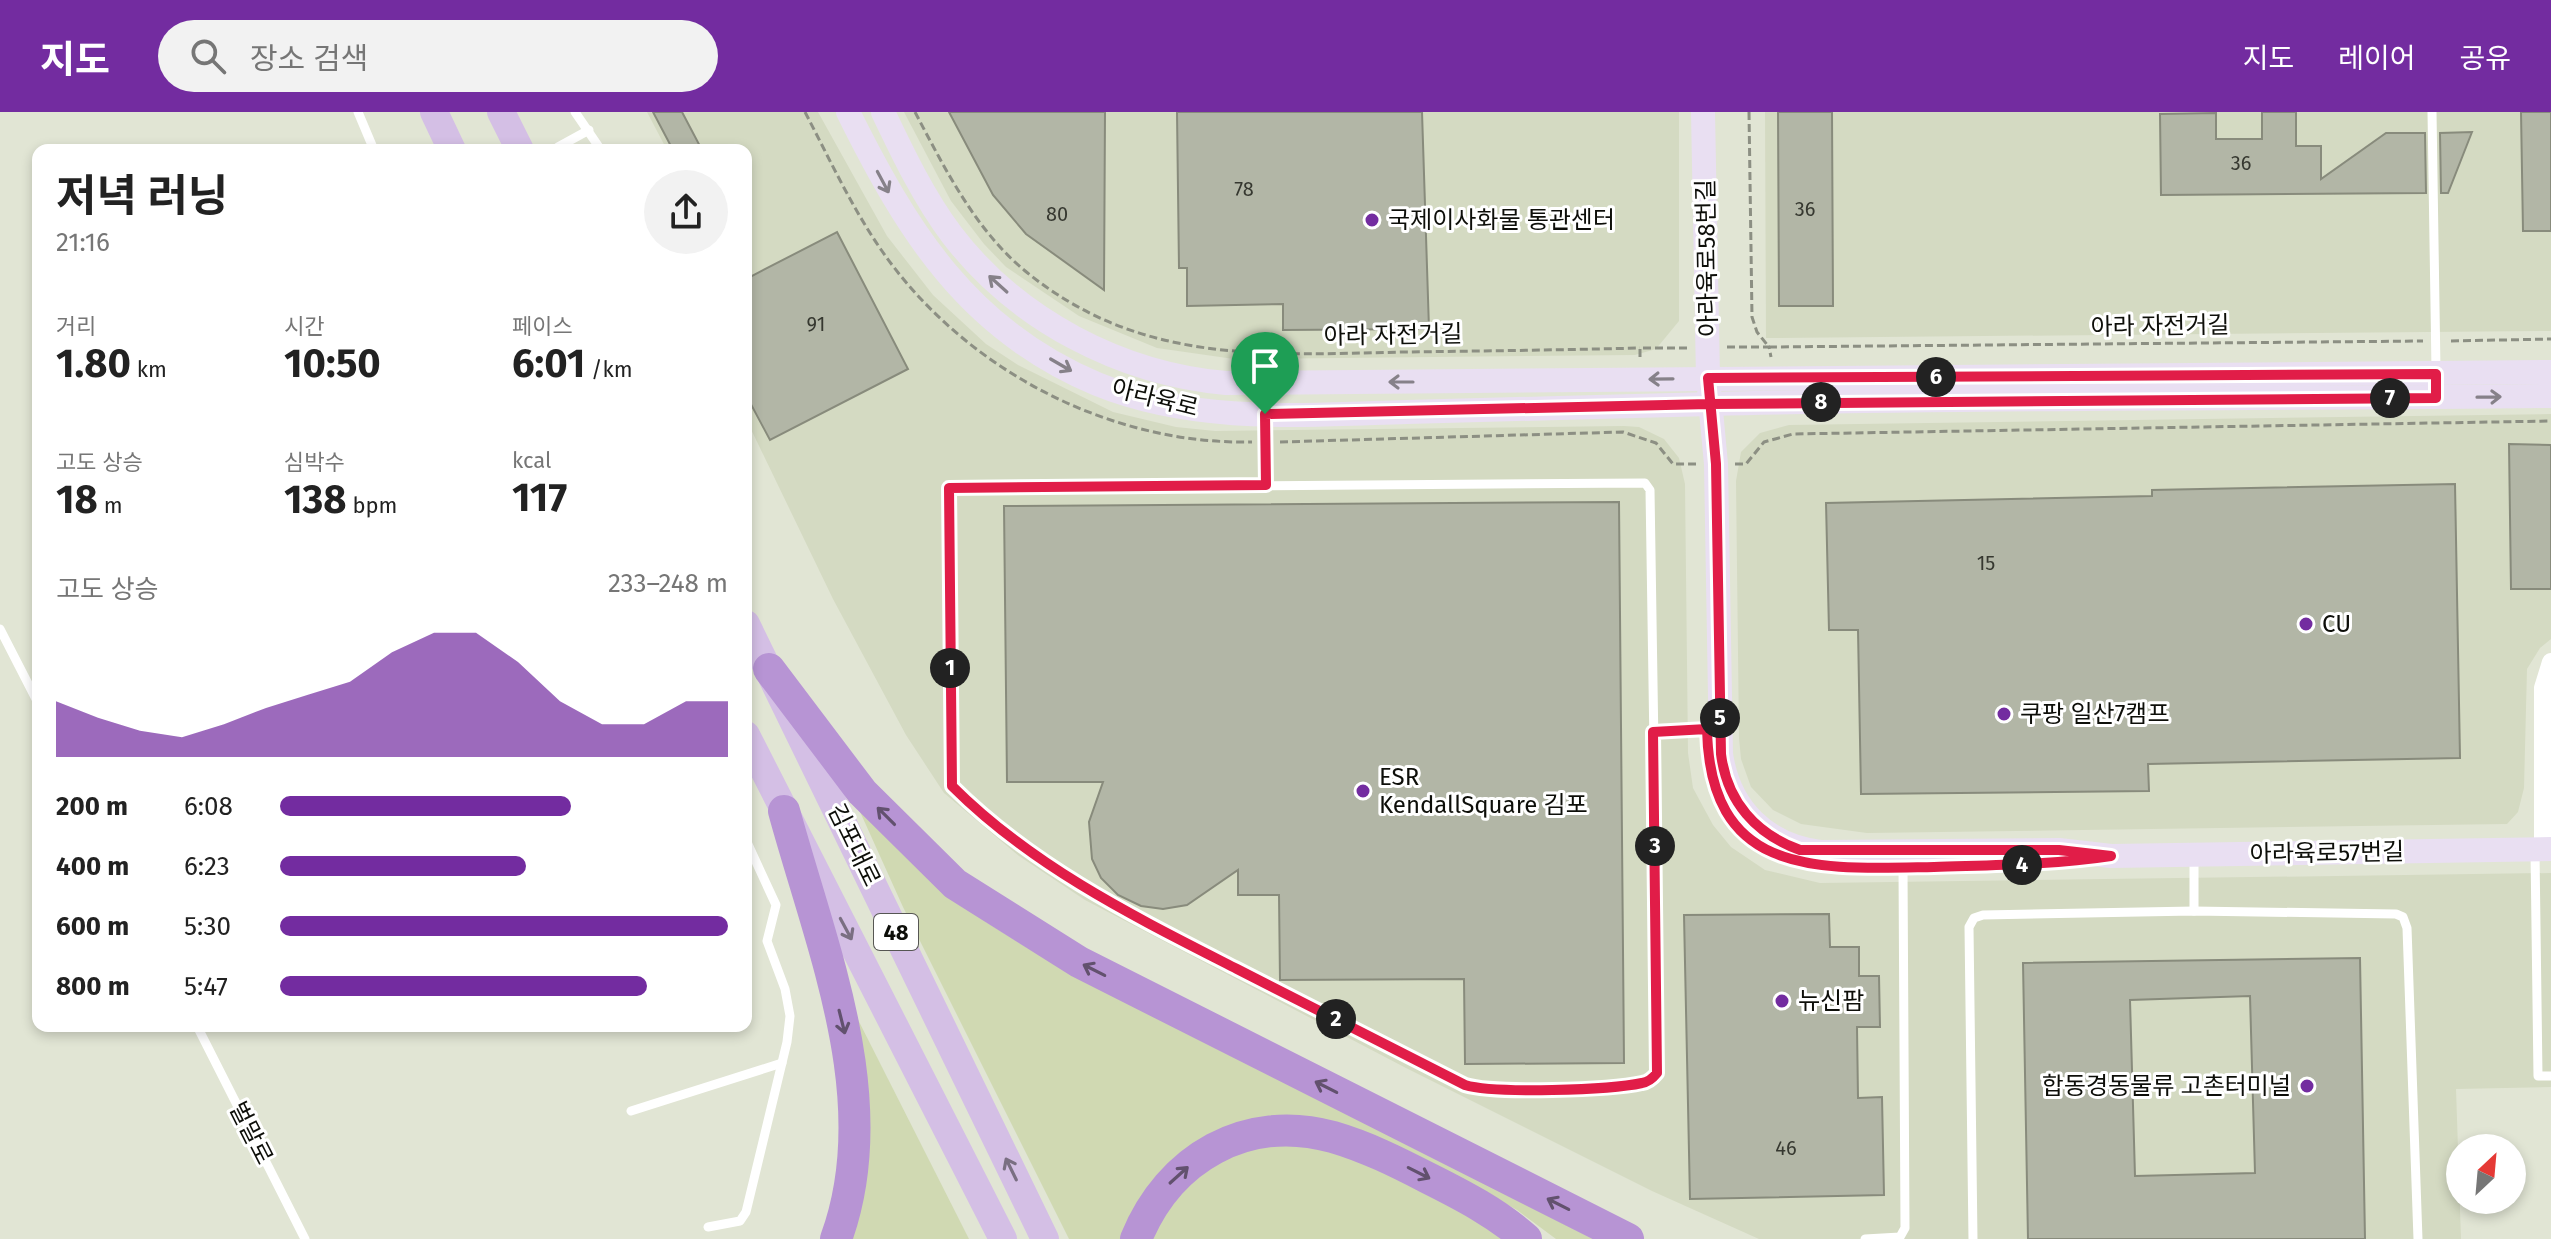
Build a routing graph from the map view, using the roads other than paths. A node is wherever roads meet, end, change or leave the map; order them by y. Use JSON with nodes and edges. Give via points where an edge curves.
{"nodes":[{"id":1,"x":358,"y":112,"type":"edge"},
{"id":2,"x":434,"y":112,"type":"edge"},
{"id":3,"x":501,"y":112,"type":"edge"},
{"id":4,"x":575,"y":112,"type":"edge"},
{"id":5,"x":848,"y":112,"type":"edge"},
{"id":6,"x":883,"y":112,"type":"edge"},
{"id":7,"x":1703,"y":112,"type":"edge"},
{"id":8,"x":2432,"y":112,"type":"edge"},
{"id":9,"x":589,"y":130,"type":"junction"},
{"id":10,"x":371,"y":144,"type":"edge"},
{"id":11,"x":449,"y":144,"type":"edge"},
{"id":12,"x":518,"y":144,"type":"edge"},
{"id":13,"x":563,"y":144,"type":"edge"},
{"id":14,"x":597,"y":144,"type":"edge"},
{"id":15,"x":2551,"y":372,"type":"edge"},
{"id":16,"x":1708,"y":378,"type":"junction"},
{"id":17,"x":2436,"y":386,"type":"junction"},
{"id":18,"x":2551,"y":396,"type":"edge"},
{"id":19,"x":1709,"y":404,"type":"junction"},
{"id":20,"x":1265,"y":414,"type":"junction"},
{"id":21,"x":1266,"y":485,"type":"junction"},
{"id":22,"x":0,"y":629,"type":"edge"},
{"id":23,"x":752,"y":636,"type":"edge"},
{"id":24,"x":2551,"y":662,"type":"edge"},
{"id":25,"x":769,"y":669,"type":"junction"},
{"id":26,"x":32,"y":691,"type":"edge"},
{"id":27,"x":1707,"y":729,"type":"junction"},
{"id":28,"x":1653,"y":732,"type":"junction"},
{"id":29,"x":752,"y":747,"type":"edge"},
{"id":30,"x":784,"y":811,"type":"junction"},
{"id":31,"x":2543,"y":849,"type":"edge"},
{"id":32,"x":752,"y":852,"type":"edge"},
{"id":33,"x":2194,"y":855,"type":"junction"},
{"id":34,"x":2111,"y":856,"type":"junction"},
{"id":35,"x":1903,"y":867,"type":"junction"},
{"id":36,"x":2194,"y":911,"type":"junction"},
{"id":37,"x":200,"y":1032,"type":"edge"},
{"id":38,"x":782,"y":1063,"type":"junction"},
{"id":39,"x":2551,"y":1076,"type":"edge"},
{"id":40,"x":631,"y":1111,"type":"dead end"},
{"id":41,"x":708,"y":1227,"type":"dead end"},
{"id":42,"x":305,"y":1239,"type":"edge"},
{"id":43,"x":836,"y":1239,"type":"edge"},
{"id":44,"x":1003,"y":1239,"type":"edge"},
{"id":45,"x":1045,"y":1239,"type":"edge"},
{"id":46,"x":1136,"y":1239,"type":"edge"},
{"id":47,"x":1526,"y":1239,"type":"edge"},
{"id":48,"x":1628,"y":1239,"type":"edge"},
{"id":49,"x":1865,"y":1239,"type":"edge"},
{"id":50,"x":1973,"y":1239,"type":"edge"},
{"id":51,"x":2418,"y":1239,"type":"edge"}],
"edges":[{"from":1,"to":10,"type":"lane"},
{"from":2,"to":11,"type":"main road"},
{"from":3,"to":12,"type":"main road"},
{"from":4,"to":9,"type":"lane"},
{"from":5,"to":20,"type":"street","name":"아라육로","one_way":true,"via":[[920,242],[964,293],[1015,336],[1066,369],[1153,403]]},
{"from":16,"to":6,"type":"street","name":"아라육로","one_way":true,"via":[[1226,383],[1144,368],[1071,336],[993,280],[937,213]]},
{"from":7,"to":16,"type":"street","name":"아라육로58번길"},
{"from":8,"to":17,"type":"lane"},
{"from":9,"to":13,"type":"lane"},
{"from":9,"to":14,"type":"lane"},
{"from":15,"to":17,"type":"street","name":"아라육로"},
{"from":16,"to":17,"type":"street","name":"아라육로"},
{"from":16,"to":19,"type":"street","name":"아라육로58번길"},
{"from":17,"to":18,"type":"street","name":"아라육로","one_way":true},
{"from":17,"to":19,"type":"street","name":"아라육로"},
{"from":19,"to":20,"type":"street","name":"아라육로"},
{"from":19,"to":27,"type":"street","name":"아라육로57번길","via":[[1700,464]]},
{"from":19,"to":34,"type":"street","name":"아라육로57번길","via":[[1716,464],[1721,754],[1727,782],[1743,812],[1771,837],[1800,850],[2059,850]]},
{"from":20,"to":21,"type":"lane"},
{"from":21,"to":28,"type":"lane","via":[[1645,483],[1650,490]]},
{"from":21,"to":28,"type":"lane","via":[[949,488],[952,786],[1002,833],[1064,876],[1465,1085],[1489,1090],[1644,1083],[1659,1068]]},
{"from":22,"to":26,"type":"lane"},
{"from":23,"to":25,"type":"main road","name":"김포대로","number":"48"},
{"from":24,"to":31,"type":"street","via":[[2543,688]]},
{"from":45,"to":25,"type":"main road","name":"김포대로","number":"48","one_way":true},
{"from":48,"to":25,"type":"highway","one_way":true,"via":[[1079,962],[955,884],[862,792]]},
{"from":27,"to":28,"type":"lane"},
{"from":27,"to":35,"type":"street","name":"아라육로57번길","via":[[1718,797],[1756,843],[1800,864]]},
{"from":29,"to":30,"type":"main road","name":"김포대로","number":"48"},
{"from":30,"to":43,"type":"highway","one_way":true,"via":[[843,1024],[853,1079],[856,1140]]},
{"from":30,"to":44,"type":"main road","name":"김포대로","number":"48","one_way":true},
{"from":31,"to":33,"type":"street","name":"아라육로57번길"},
{"from":31,"to":39,"type":"lane","via":[[2538,1076]]},
{"from":32,"to":38,"type":"lane","via":[[776,905],[767,941],[790,1016]]},
{"from":33,"to":34,"type":"street","name":"아라육로57번길"},
{"from":33,"to":36,"type":"lane"},
{"from":34,"to":35,"type":"street","name":"아라육로57번길","via":[[2059,864]]},
{"from":35,"to":49,"type":"lane","via":[[1905,1228],[1900,1237]]},
{"from":36,"to":50,"type":"lane","via":[[1974,918],[1969,927]]},
{"from":36,"to":51,"type":"lane","via":[[2403,917]]},
{"from":37,"to":42,"type":"lane","name":"벌말로"},
{"from":38,"to":40,"type":"lane"},
{"from":38,"to":41,"type":"lane","via":[[746,1212],[740,1221]]},
{"from":46,"to":47,"type":"highway","one_way":true,"via":[[1156,1197],[1214,1147],[1249,1134],[1283,1132],[1329,1136],[1380,1153],[1475,1202]]}]}
